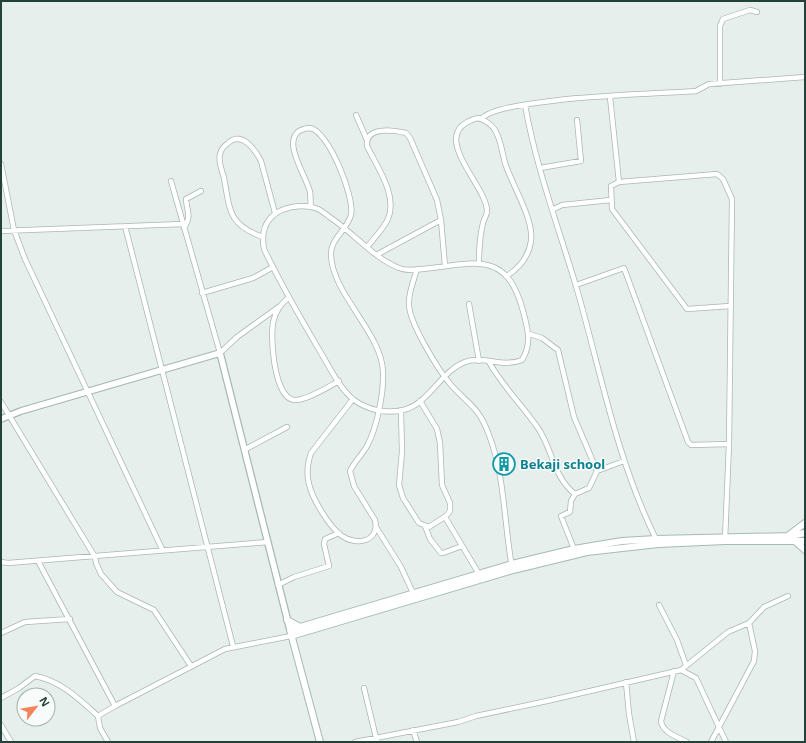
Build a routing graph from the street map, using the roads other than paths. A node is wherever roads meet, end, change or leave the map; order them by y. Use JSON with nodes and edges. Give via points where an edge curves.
{"nodes":[{"id":1,"x":757,"y":12,"type":"dead end"},
{"id":2,"x":805,"y":78,"type":"edge"},
{"id":3,"x":720,"y":84,"type":"junction"},
{"id":4,"x":610,"y":97,"type":"junction"},
{"id":5,"x":525,"y":106,"type":"junction"},
{"id":6,"x":356,"y":115,"type":"dead end"},
{"id":7,"x":481,"y":119,"type":"junction"},
{"id":8,"x":577,"y":120,"type":"dead end"},
{"id":9,"x":367,"y":140,"type":"junction"},
{"id":10,"x":1,"y":164,"type":"edge"},
{"id":11,"x":540,"y":168,"type":"junction"},
{"id":12,"x":171,"y":181,"type":"dead end"},
{"id":13,"x":619,"y":182,"type":"junction"},
{"id":14,"x":201,"y":191,"type":"dead end"},
{"id":15,"x":611,"y":200,"type":"junction"},
{"id":16,"x":310,"y":207,"type":"junction"},
{"id":17,"x":552,"y":210,"type":"junction"},
{"id":18,"x":275,"y":213,"type":"junction"},
{"id":19,"x":441,"y":220,"type":"junction"},
{"id":20,"x":125,"y":226,"type":"junction"},
{"id":21,"x":183,"y":226,"type":"junction"},
{"id":22,"x":345,"y":227,"type":"junction"},
{"id":23,"x":1,"y":230,"type":"edge"},
{"id":24,"x":14,"y":230,"type":"junction"},
{"id":25,"x":263,"y":237,"type":"junction"},
{"id":26,"x":368,"y":246,"type":"junction"},
{"id":27,"x":378,"y":254,"type":"junction"},
{"id":28,"x":479,"y":262,"type":"junction"},
{"id":29,"x":445,"y":266,"type":"junction"},
{"id":30,"x":273,"y":268,"type":"junction"},
{"id":31,"x":417,"y":269,"type":"junction"},
{"id":32,"x":507,"y":276,"type":"junction"},
{"id":33,"x":576,"y":285,"type":"junction"},
{"id":34,"x":202,"y":293,"type":"junction"},
{"id":35,"x":289,"y":296,"type":"junction"},
{"id":36,"x":469,"y":304,"type":"dead end"},
{"id":37,"x":280,"y":306,"type":"junction"},
{"id":38,"x":730,"y":306,"type":"junction"},
{"id":39,"x":529,"y":334,"type":"junction"},
{"id":40,"x":220,"y":353,"type":"junction"},
{"id":41,"x":479,"y":361,"type":"junction"},
{"id":42,"x":489,"y":362,"type":"junction"},
{"id":43,"x":163,"y":369,"type":"junction"},
{"id":44,"x":445,"y":378,"type":"junction"},
{"id":45,"x":339,"y":381,"type":"junction"},
{"id":46,"x":87,"y":391,"type":"junction"},
{"id":47,"x":353,"y":399,"type":"junction"},
{"id":48,"x":420,"y":401,"type":"junction"},
{"id":49,"x":1,"y":402,"type":"edge"},
{"id":50,"x":378,"y":410,"type":"junction"},
{"id":51,"x":401,"y":410,"type":"junction"},
{"id":52,"x":8,"y":415,"type":"junction"},
{"id":53,"x":1,"y":419,"type":"edge"},
{"id":54,"x":287,"y":427,"type":"dead end"},
{"id":55,"x":729,"y":444,"type":"junction"},
{"id":56,"x":244,"y":450,"type":"junction"},
{"id":57,"x":624,"y":460,"type":"junction"},
{"id":58,"x":597,"y":471,"type":"junction"},
{"id":59,"x":575,"y":494,"type":"junction"},
{"id":60,"x":445,"y":517,"type":"junction"},
{"id":61,"x":805,"y":523,"type":"edge"},
{"id":62,"x":425,"y":526,"type":"junction"},
{"id":63,"x":376,"y":527,"type":"junction"},
{"id":64,"x":339,"y":533,"type":"junction"},
{"id":65,"x":805,"y":533,"type":"edge"},
{"id":66,"x":787,"y":536,"type":"junction"},
{"id":67,"x":656,"y":539,"type":"junction"},
{"id":68,"x":725,"y":539,"type":"junction"},
{"id":69,"x":794,"y":540,"type":"junction"},
{"id":70,"x":268,"y":542,"type":"junction"},
{"id":71,"x":805,"y":542,"type":"edge"},
{"id":72,"x":462,"y":546,"type":"junction"},
{"id":73,"x":208,"y":547,"type":"junction"},
{"id":74,"x":162,"y":549,"type":"junction"},
{"id":75,"x":574,"y":549,"type":"junction"},
{"id":76,"x":805,"y":550,"type":"edge"},
{"id":77,"x":95,"y":556,"type":"junction"},
{"id":78,"x":38,"y":561,"type":"junction"},
{"id":79,"x":1,"y":562,"type":"edge"},
{"id":80,"x":512,"y":567,"type":"junction"},
{"id":81,"x":479,"y":574,"type":"junction"},
{"id":82,"x":278,"y":585,"type":"junction"},
{"id":83,"x":413,"y":593,"type":"junction"},
{"id":84,"x":788,"y":596,"type":"dead end"},
{"id":85,"x":386,"y":604,"type":"junction"},
{"id":86,"x":659,"y":605,"type":"dead end"},
{"id":87,"x":70,"y":619,"type":"junction"},
{"id":88,"x":287,"y":620,"type":"junction"},
{"id":89,"x":748,"y":623,"type":"junction"},
{"id":90,"x":301,"y":630,"type":"junction"},
{"id":91,"x":1,"y":633,"type":"edge"},
{"id":92,"x":290,"y":633,"type":"junction"},
{"id":93,"x":293,"y":644,"type":"junction"},
{"id":94,"x":233,"y":646,"type":"junction"},
{"id":95,"x":191,"y":666,"type":"junction"},
{"id":96,"x":686,"y":666,"type":"junction"},
{"id":97,"x":681,"y":670,"type":"junction"},
{"id":98,"x":674,"y":672,"type":"junction"},
{"id":99,"x":626,"y":682,"type":"junction"},
{"id":100,"x":364,"y":688,"type":"dead end"},
{"id":101,"x":1,"y":698,"type":"edge"},
{"id":102,"x":115,"y":706,"type":"junction"},
{"id":103,"x":98,"y":716,"type":"junction"},
{"id":104,"x":1,"y":725,"type":"edge"},
{"id":105,"x":719,"y":729,"type":"junction"},
{"id":106,"x":413,"y":730,"type":"junction"},
{"id":107,"x":377,"y":740,"type":"edge"},
{"id":108,"x":11,"y":742,"type":"edge"},
{"id":109,"x":108,"y":742,"type":"edge"},
{"id":110,"x":320,"y":742,"type":"edge"},
{"id":111,"x":359,"y":742,"type":"edge"},
{"id":112,"x":418,"y":742,"type":"edge"},
{"id":113,"x":634,"y":742,"type":"edge"},
{"id":114,"x":687,"y":742,"type":"edge"},
{"id":115,"x":711,"y":742,"type":"edge"},
{"id":116,"x":726,"y":742,"type":"edge"}],
"edges":[{"from":1,"to":3,"type":"street","via":[[750,10],[723,18],[720,26]]},
{"from":2,"to":3,"type":"street"},
{"from":3,"to":4,"type":"street","via":[[709,84],[696,91]]},
{"from":4,"to":5,"type":"street","via":[[576,97]]},
{"from":4,"to":13,"type":"street"},
{"from":5,"to":7,"type":"street","via":[[486,113]]},
{"from":5,"to":11,"type":"street"},
{"from":6,"to":9,"type":"street"},
{"from":7,"to":28,"type":"street","via":[[476,118],[464,126],[457,133],[456,140],[460,155],[484,199],[487,211],[482,223]]},
{"from":7,"to":32,"type":"street","via":[[492,125],[496,132],[531,234],[531,242],[523,260]]},
{"from":8,"to":11,"type":"street","via":[[581,161]]},
{"from":9,"to":19,"type":"street","via":[[375,132],[384,130],[406,133],[437,200]]},
{"from":9,"to":26,"type":"street","via":[[386,183],[390,200],[388,220]]},
{"from":10,"to":24,"type":"street"},
{"from":11,"to":17,"type":"street"},
{"from":12,"to":21,"type":"street"},
{"from":13,"to":15,"type":"street","via":[[611,186]]},
{"from":13,"to":38,"type":"street","via":[[717,174],[723,179],[732,199]]},
{"from":14,"to":21,"type":"street","via":[[186,199],[189,215]]},
{"from":15,"to":17,"type":"street","via":[[562,205]]},
{"from":15,"to":38,"type":"street","via":[[612,210],[687,309]]},
{"from":16,"to":18,"type":"street","via":[[290,207]]},
{"from":16,"to":22,"type":"street","via":[[318,209]]},
{"from":16,"to":22,"type":"street","via":[[310,193],[292,146],[293,137],[305,128],[312,129],[326,140],[349,194],[351,213]]},
{"from":17,"to":33,"type":"street"},
{"from":18,"to":25,"type":"street","via":[[264,230]]},
{"from":18,"to":25,"type":"street","via":[[257,154],[244,140],[230,140],[222,150],[220,163],[230,213],[240,226]]},
{"from":19,"to":27,"type":"street"},
{"from":19,"to":29,"type":"street"},
{"from":20,"to":21,"type":"street"},
{"from":20,"to":24,"type":"street"},
{"from":20,"to":43,"type":"street"},
{"from":21,"to":34,"type":"street"},
{"from":22,"to":26,"type":"street"},
{"from":22,"to":50,"type":"street","via":[[332,248],[332,263],[381,360],[383,372]]},
{"from":23,"to":24,"type":"street"},
{"from":24,"to":46,"type":"street"},
{"from":25,"to":30,"type":"street","via":[[264,249]]},
{"from":26,"to":27,"type":"street"},
{"from":27,"to":31,"type":"street","via":[[399,268]]},
{"from":28,"to":29,"type":"street"},
{"from":28,"to":32,"type":"street"},
{"from":29,"to":31,"type":"street"},
{"from":30,"to":34,"type":"street","via":[[253,278]]},
{"from":30,"to":35,"type":"street"},
{"from":31,"to":44,"type":"street","via":[[408,302],[409,308],[427,350]]},
{"from":32,"to":39,"type":"street","via":[[518,294]]},
{"from":33,"to":55,"type":"street","via":[[624,268],[688,442],[691,445]]},
{"from":33,"to":57,"type":"street","via":[[616,439]]},
{"from":34,"to":40,"type":"street"},
{"from":35,"to":37,"type":"street"},
{"from":35,"to":45,"type":"street"},
{"from":36,"to":41,"type":"street"},
{"from":37,"to":40,"type":"street","via":[[237,337]]},
{"from":37,"to":45,"type":"street","via":[[274,320],[272,336],[273,355],[284,395],[295,400],[302,399]]},
{"from":38,"to":55,"type":"street"},
{"from":39,"to":42,"type":"street","via":[[527,352],[522,360],[504,364]]},
{"from":39,"to":58,"type":"street","via":[[542,338],[558,350],[574,417]]},
{"from":40,"to":43,"type":"street"},
{"from":40,"to":56,"type":"street"},
{"from":41,"to":42,"type":"street"},
{"from":41,"to":44,"type":"street","via":[[457,367]]},
{"from":42,"to":59,"type":"street","via":[[517,403],[539,429],[566,486]]},
{"from":43,"to":46,"type":"street"},
{"from":43,"to":73,"type":"street"},
{"from":44,"to":48,"type":"street"},
{"from":44,"to":80,"type":"street","via":[[481,415],[490,438],[496,458]]},
{"from":45,"to":47,"type":"street"},
{"from":46,"to":52,"type":"street"},
{"from":46,"to":74,"type":"street"},
{"from":47,"to":50,"type":"street"},
{"from":47,"to":64,"type":"street","via":[[318,443],[308,462],[309,484],[318,504]]},
{"from":48,"to":51,"type":"street"},
{"from":48,"to":60,"type":"street","via":[[436,429],[440,443],[442,486],[450,503],[450,511]]},
{"from":49,"to":52,"type":"street"},
{"from":50,"to":51,"type":"street"},
{"from":50,"to":63,"type":"street","via":[[370,440],[350,474],[354,486],[375,520]]},
{"from":51,"to":62,"type":"street","via":[[402,452],[399,485],[412,513],[419,523]]},
{"from":52,"to":53,"type":"street"},
{"from":52,"to":77,"type":"street"},
{"from":54,"to":56,"type":"street"},
{"from":55,"to":68,"type":"street"},
{"from":56,"to":70,"type":"street"},
{"from":57,"to":58,"type":"street"},
{"from":57,"to":67,"type":"street","via":[[640,507]]},
{"from":58,"to":59,"type":"street","via":[[589,488]]},
{"from":59,"to":75,"type":"street","via":[[571,501],[572,510],[560,518]]},
{"from":60,"to":62,"type":"street","via":[[429,527]]},
{"from":60,"to":72,"type":"street"},
{"from":61,"to":66,"type":"main road"},
{"from":62,"to":72,"type":"street","via":[[430,539],[443,554]]},
{"from":63,"to":64,"type":"street","via":[[374,534],[365,541],[349,540]]},
{"from":63,"to":83,"type":"street","via":[[401,567]]},
{"from":64,"to":82,"type":"street","via":[[325,540],[329,566]]},
{"from":65,"to":66,"type":"main road"},
{"from":66,"to":68,"type":"main road"},
{"from":67,"to":68,"type":"main road"},
{"from":67,"to":75,"type":"main road","via":[[622,541]]},
{"from":68,"to":69,"type":"main road"},
{"from":68,"to":80,"type":"main road","via":[[623,547]]},
{"from":69,"to":71,"type":"main road"},
{"from":69,"to":76,"type":"main road"},
{"from":70,"to":73,"type":"street"},
{"from":70,"to":82,"type":"street"},
{"from":72,"to":81,"type":"street"},
{"from":73,"to":74,"type":"street"},
{"from":73,"to":94,"type":"street"},
{"from":74,"to":77,"type":"street"},
{"from":75,"to":80,"type":"main road"},
{"from":77,"to":78,"type":"street"},
{"from":77,"to":95,"type":"street","via":[[101,574],[117,592],[154,610]]},
{"from":78,"to":79,"type":"street"},
{"from":78,"to":87,"type":"street"},
{"from":80,"to":81,"type":"main road"},
{"from":80,"to":85,"type":"main road"},
{"from":81,"to":83,"type":"main road"},
{"from":82,"to":88,"type":"street"},
{"from":83,"to":85,"type":"main road"},
{"from":84,"to":89,"type":"street","via":[[764,607]]},
{"from":85,"to":90,"type":"main road"},
{"from":86,"to":96,"type":"street","via":[[677,640]]},
{"from":87,"to":91,"type":"street","via":[[25,622]]},
{"from":87,"to":102,"type":"street"},
{"from":88,"to":90,"type":"main road"},
{"from":88,"to":92,"type":"street"},
{"from":89,"to":96,"type":"street","via":[[728,632]]},
{"from":89,"to":105,"type":"street","via":[[754,661],[747,670]]},
{"from":90,"to":92,"type":"main road"},
{"from":90,"to":93,"type":"main road"},
{"from":92,"to":93,"type":"main road"},
{"from":92,"to":94,"type":"street","via":[[280,638]]},
{"from":93,"to":110,"type":"main road"},
{"from":94,"to":95,"type":"street"},
{"from":95,"to":102,"type":"street"},
{"from":96,"to":97,"type":"street"},
{"from":97,"to":98,"type":"street"},
{"from":97,"to":105,"type":"street","via":[[696,678]]},
{"from":98,"to":99,"type":"street"},
{"from":98,"to":114,"type":"street","via":[[661,725]]},
{"from":99,"to":106,"type":"street","via":[[481,714],[458,722]]},
{"from":99,"to":113,"type":"street"},
{"from":100,"to":107,"type":"street"},
{"from":101,"to":103,"type":"street","via":[[35,676],[42,677],[60,685]]},
{"from":102,"to":103,"type":"street"},
{"from":103,"to":109,"type":"street","via":[[100,728]]},
{"from":104,"to":108,"type":"street"},
{"from":105,"to":115,"type":"street"},
{"from":105,"to":116,"type":"street"},
{"from":106,"to":107,"type":"street"},
{"from":106,"to":112,"type":"street"},
{"from":107,"to":111,"type":"street"}]}
